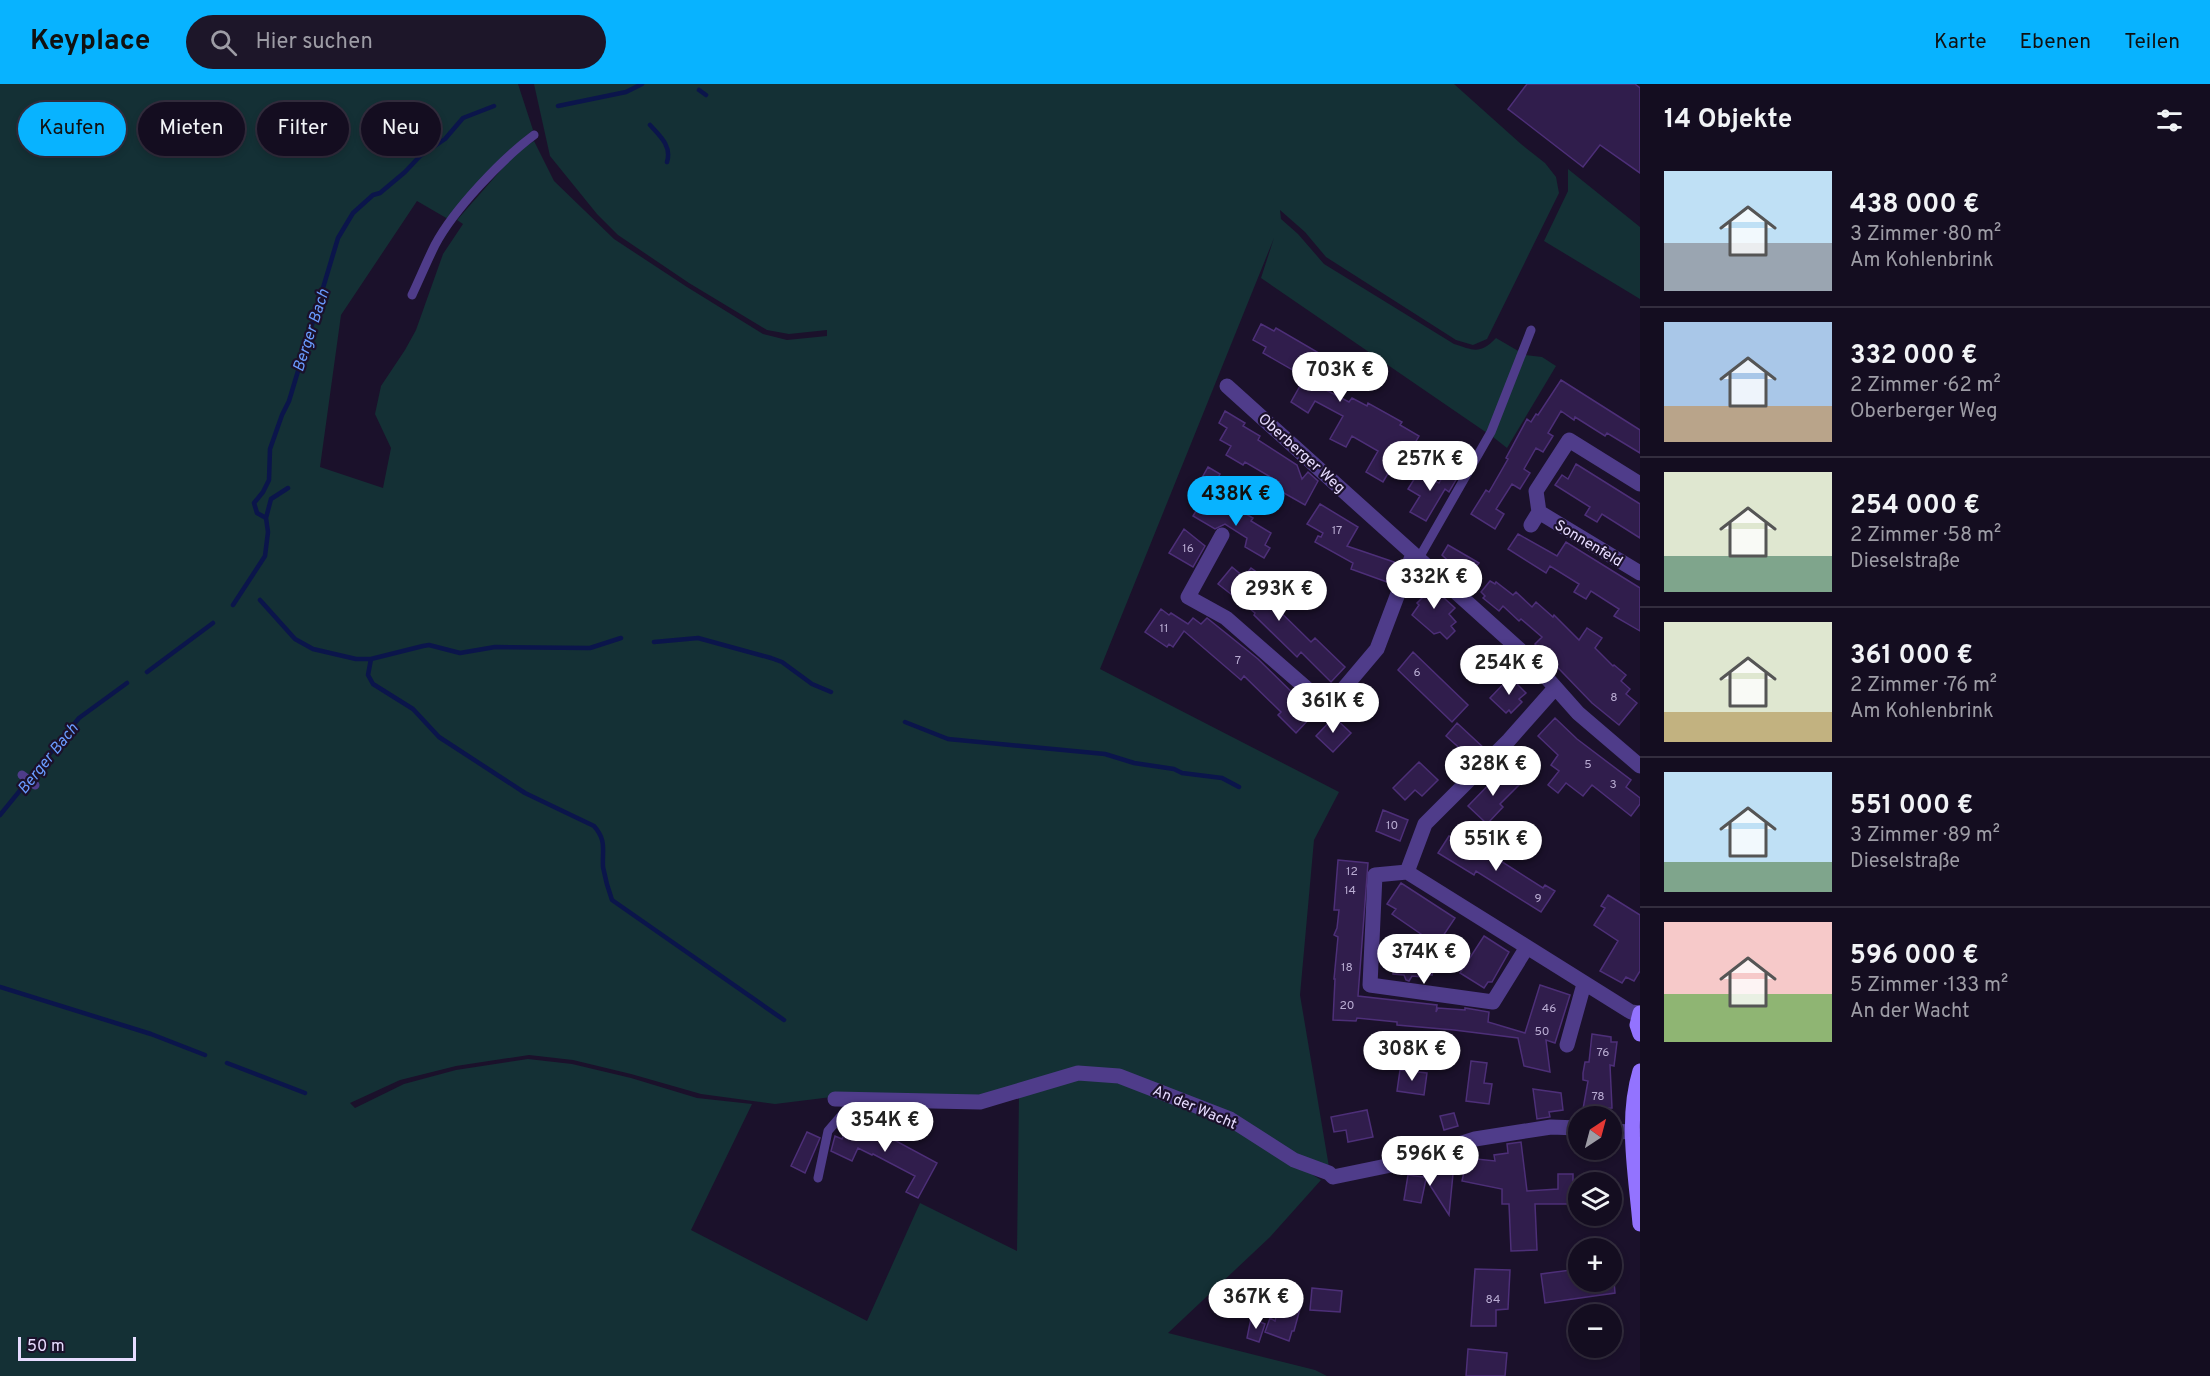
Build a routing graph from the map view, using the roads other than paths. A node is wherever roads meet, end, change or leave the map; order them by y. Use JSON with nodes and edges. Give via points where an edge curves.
{"nodes":[{"id":1,"x":534,"y":135,"type":"dead end"},
{"id":2,"x":412,"y":295,"type":"dead end"},
{"id":3,"x":1531,"y":330,"type":"dead end"},
{"id":4,"x":1227,"y":386,"type":"dead end"},
{"id":5,"x":1640,"y":484,"type":"edge"},
{"id":6,"x":1222,"y":535,"type":"dead end"},
{"id":7,"x":1416,"y":556,"type":"junction"},
{"id":8,"x":1640,"y":573,"type":"edge"},
{"id":9,"x":1555,"y":688,"type":"junction"},
{"id":10,"x":1640,"y":766,"type":"edge"},
{"id":11,"x":22,"y":775,"type":"dead end"},
{"id":12,"x":35,"y":785,"type":"dead end"},
{"id":13,"x":1407,"y":872,"type":"junction"},
{"id":14,"x":1527,"y":947,"type":"junction"},
{"id":15,"x":1584,"y":984,"type":"junction"},
{"id":16,"x":1640,"y":1013,"type":"edge"},
{"id":17,"x":1640,"y":1034,"type":"edge"},
{"id":18,"x":1567,"y":1046,"type":"dead end"},
{"id":19,"x":1640,"y":1071,"type":"edge"},
{"id":20,"x":842,"y":1098,"type":"joint"},
{"id":21,"x":1568,"y":1128,"type":"edge"},
{"id":22,"x":1622,"y":1132,"type":"edge"},
{"id":23,"x":1633,"y":1132,"type":"junction"},
{"id":24,"x":818,"y":1178,"type":"dead end"},
{"id":25,"x":1640,"y":1224,"type":"edge"}],
"edges":[{"from":1,"to":2,"type":"lane","via":[[513,151],[453,218],[436,243]]},
{"from":3,"to":7,"type":"lane","via":[[1491,432]]},
{"from":4,"to":7,"type":"street","name":"Oberberger Weg"},
{"from":5,"to":8,"type":"street","name":"Sonnenfeld","via":[[1569,440],[1536,491],[1535,518]]},
{"from":6,"to":7,"type":"street","via":[[1188,597],[1226,618],[1313,694],[1324,698],[1339,694],[1377,649]]},
{"from":7,"to":9,"type":"street","name":"Oberberger Weg","via":[[1530,659]]},
{"from":9,"to":10,"type":"street","name":"Oberberger Weg"},
{"from":9,"to":13,"type":"street","via":[[1425,824]]},
{"from":11,"to":12,"type":"lane"},
{"from":13,"to":14,"type":"street"},
{"from":13,"to":14,"type":"street","via":[[1375,875],[1370,985],[1493,1002]]},
{"from":14,"to":15,"type":"street"},
{"from":15,"to":16,"type":"street","via":[[1631,1012]]},
{"from":15,"to":18,"type":"street"},
{"from":16,"to":17,"type":"street"},
{"from":19,"to":23,"type":"street"},
{"from":20,"to":21,"type":"street","name":"An der Wacht","via":[[980,1102],[1078,1073],[1119,1076],[1230,1119],[1294,1160],[1333,1177],[1396,1164],[1475,1139]]},
{"from":20,"to":24,"type":"lane","via":[[847,1109],[828,1131]]},
{"from":22,"to":23,"type":"street"},
{"from":23,"to":25,"type":"street"}]}
